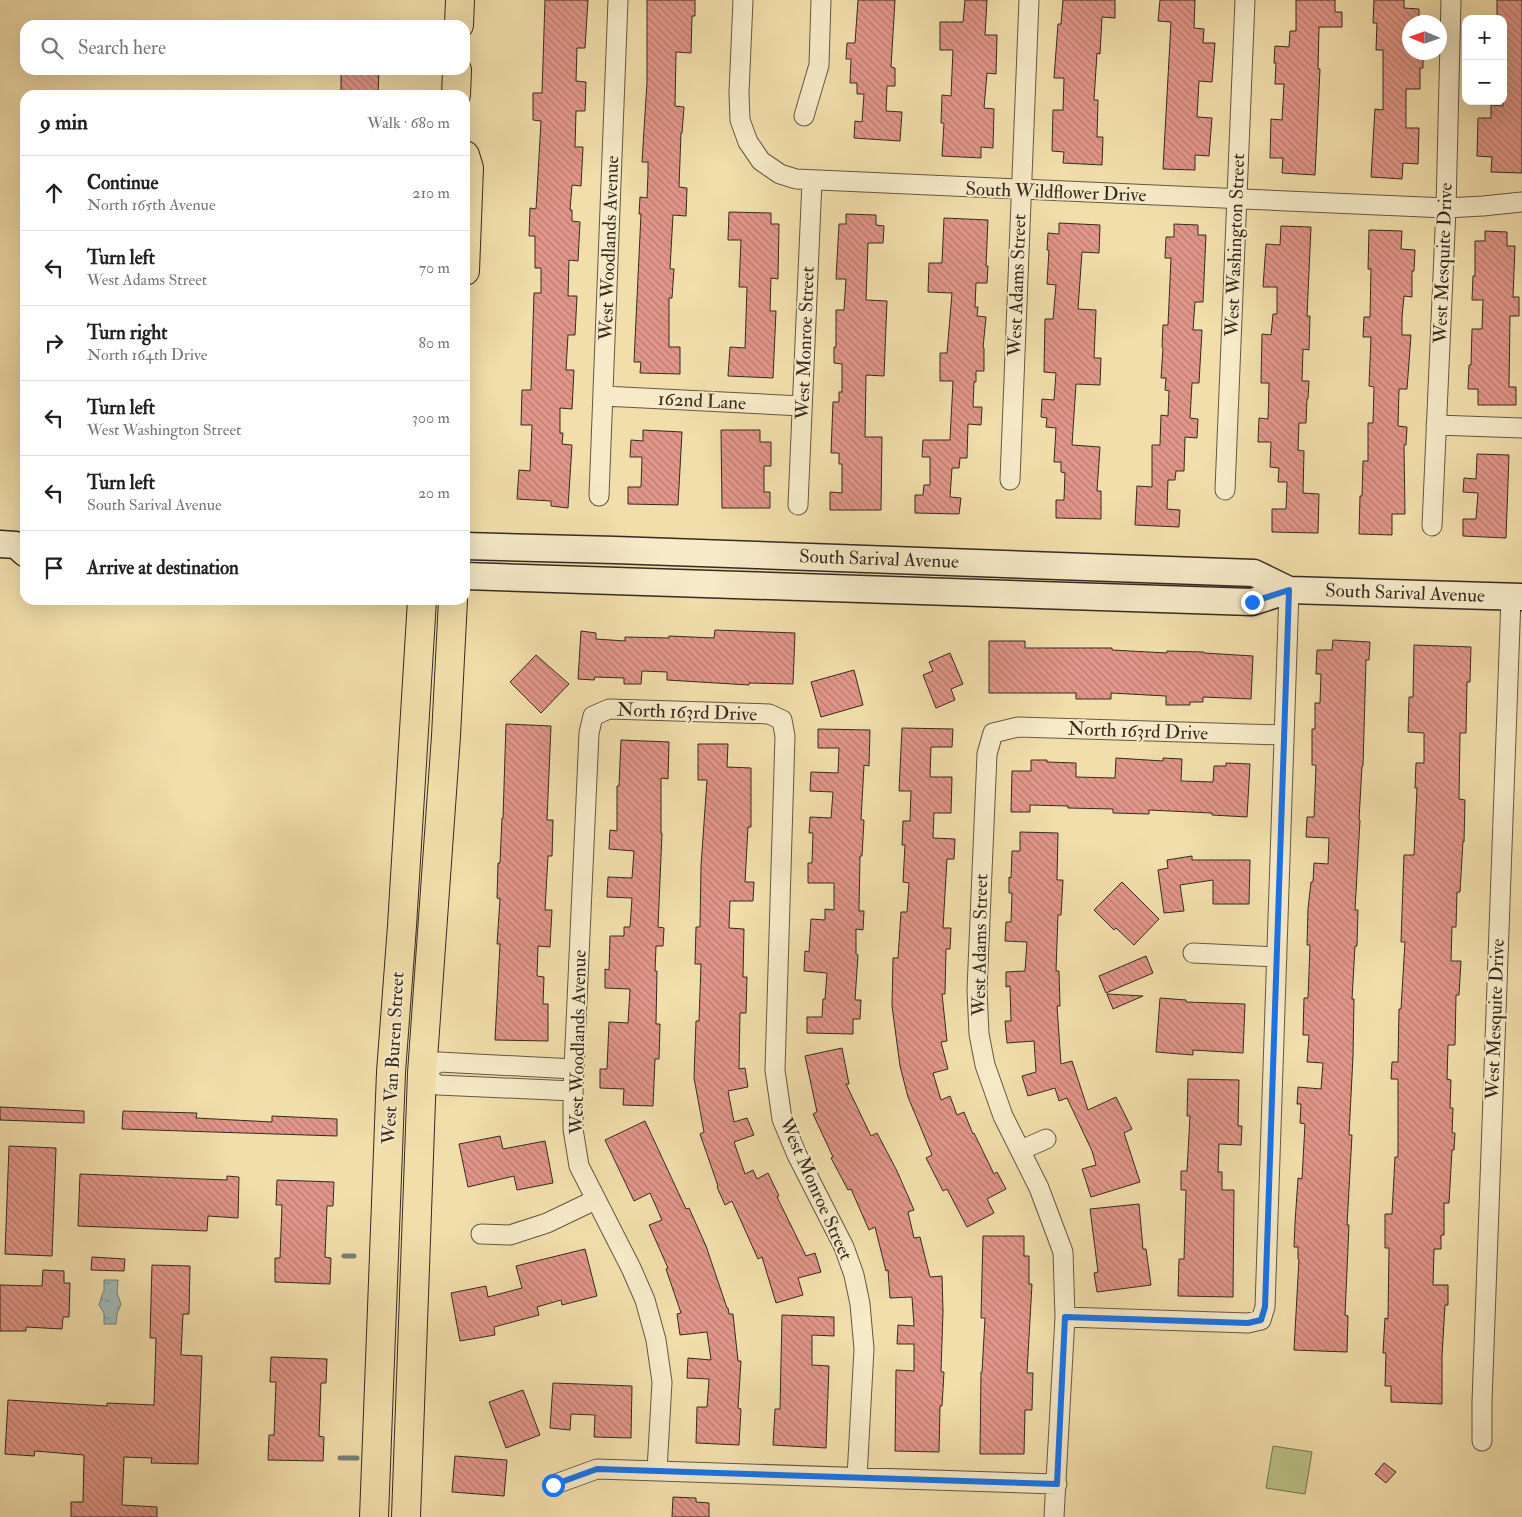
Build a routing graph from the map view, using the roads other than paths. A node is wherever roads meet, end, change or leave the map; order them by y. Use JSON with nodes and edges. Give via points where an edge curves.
{"nodes":[{"id":1,"x":460,"y":0,"type":"edge"},
{"id":2,"x":618,"y":0,"type":"edge"},
{"id":3,"x":743,"y":0,"type":"edge"},
{"id":4,"x":821,"y":0,"type":"edge"},
{"id":5,"x":1029,"y":0,"type":"edge"},
{"id":6,"x":1245,"y":0,"type":"edge"},
{"id":7,"x":1451,"y":0,"type":"edge"},
{"id":8,"x":459,"y":20,"type":"edge"},
{"id":9,"x":457,"y":75,"type":"edge"},
{"id":10,"x":456,"y":90,"type":"edge"},
{"id":11,"x":804,"y":116,"type":"dead end"},
{"id":12,"x":812,"y":181,"type":"junction"},
{"id":13,"x":1021,"y":190,"type":"junction"},
{"id":14,"x":1237,"y":199,"type":"junction"},
{"id":15,"x":1522,"y":202,"type":"edge"},
{"id":16,"x":1446,"y":208,"type":"junction"},
{"id":17,"x":603,"y":396,"type":"junction"},
{"id":18,"x":802,"y":406,"type":"junction"},
{"id":19,"x":1436,"y":425,"type":"junction"},
{"id":20,"x":1522,"y":428,"type":"edge"},
{"id":21,"x":1010,"y":480,"type":"dead end"},
{"id":22,"x":1225,"y":490,"type":"dead end"},
{"id":23,"x":599,"y":496,"type":"dead end"},
{"id":24,"x":798,"y":505,"type":"dead end"},
{"id":25,"x":1432,"y":526,"type":"dead end"},
{"id":26,"x":470,"y":546,"type":"edge"},
{"id":27,"x":470,"y":576,"type":"edge"},
{"id":28,"x":1289,"y":590,"type":"junction"},
{"id":29,"x":1516,"y":597,"type":"edge"},
{"id":30,"x":422,"y":605,"type":"edge"},
{"id":31,"x":453,"y":605,"type":"edge"},
{"id":32,"x":593,"y":716,"type":"joint"},
{"id":33,"x":782,"y":720,"type":"joint"},
{"id":34,"x":993,"y":733,"type":"joint"},
{"id":35,"x":1284,"y":735,"type":"junction"},
{"id":36,"x":1193,"y":952,"type":"dead end"},
{"id":37,"x":1277,"y":957,"type":"junction"},
{"id":38,"x":574,"y":1069,"type":"junction"},
{"id":39,"x":390,"y":1072,"type":"junction"},
{"id":40,"x":422,"y":1073,"type":"junction"},
{"id":41,"x":573,"y":1091,"type":"junction"},
{"id":42,"x":1046,"y":1139,"type":"dead end"},
{"id":43,"x":1021,"y":1150,"type":"junction"},
{"id":44,"x":595,"y":1200,"type":"junction"},
{"id":45,"x":481,"y":1234,"type":"dead end"},
{"id":46,"x":1065,"y":1317,"type":"junction"},
{"id":47,"x":1482,"y":1441,"type":"dead end"},
{"id":48,"x":658,"y":1470,"type":"junction"},
{"id":49,"x":857,"y":1478,"type":"junction"},
{"id":50,"x":1057,"y":1484,"type":"junction"},
{"id":51,"x":553,"y":1485,"type":"dead end"},
{"id":52,"x":380,"y":1511,"type":"edge"},
{"id":53,"x":406,"y":1517,"type":"edge"},
{"id":54,"x":1054,"y":1517,"type":"edge"}],
"edges":[{"from":1,"to":8,"type":"main road"},
{"from":2,"to":17,"type":"street","name":"West Woodlands Avenue"},
{"from":3,"to":12,"type":"street","name":"South Wildflower Drive","via":[[739,92],[740,120],[748,142],[761,161],[780,174]]},
{"from":4,"to":11,"type":"street","via":[[819,65]]},
{"from":5,"to":13,"type":"street","name":"West Adams Street"},
{"from":6,"to":14,"type":"street","name":"West Washington Street"},
{"from":7,"to":16,"type":"street","name":"West Mesquite Drive"},
{"from":9,"to":10,"type":"main road"},
{"from":12,"to":13,"type":"street","name":"South Wildflower Drive"},
{"from":12,"to":18,"type":"street","name":"West Monroe Street"},
{"from":13,"to":14,"type":"street","name":"South Wildflower Drive"},
{"from":13,"to":21,"type":"street","name":"West Adams Street"},
{"from":14,"to":16,"type":"street","name":"South Wildflower Drive"},
{"from":14,"to":22,"type":"street","name":"West Washington Street"},
{"from":15,"to":16,"type":"street","name":"South Wildflower Drive"},
{"from":16,"to":19,"type":"street","name":"West Mesquite Drive"},
{"from":17,"to":18,"type":"street","name":"162nd Lane"},
{"from":17,"to":23,"type":"street","name":"West Woodlands Avenue"},
{"from":18,"to":24,"type":"street","name":"West Monroe Street"},
{"from":19,"to":20,"type":"street"},
{"from":19,"to":25,"type":"street","name":"West Mesquite Drive"},
{"from":26,"to":28,"type":"main road","name":"South Sarival Avenue","via":[[1254,573]]},
{"from":27,"to":28,"type":"main road","name":"South Sarival Avenue","via":[[1252,602]]},
{"from":28,"to":29,"type":"main road","name":"South Sarival Avenue"},
{"from":28,"to":35,"type":"street"},
{"from":29,"to":47,"type":"street","name":"West Mesquite Drive"},
{"from":30,"to":39,"type":"main road","name":"West Van Buren Street"},
{"from":31,"to":40,"type":"main road","name":"West Van Buren Street"},
{"from":32,"to":33,"type":"street","name":"North 163rd Drive","via":[[609,709],[769,714]]},
{"from":32,"to":38,"type":"street","name":"West Woodlands Avenue","via":[[589,733]]},
{"from":33,"to":49,"type":"street","name":"West Monroe Street","via":[[786,736],[775,1070],[782,1119],[844,1247],[859,1297],[864,1349]]},
{"from":34,"to":35,"type":"street","name":"North 163rd Drive","via":[[1018,728]]},
{"from":34,"to":43,"type":"street","name":"West Adams Street","via":[[986,764],[976,990],[985,1065],[1000,1107]]},
{"from":35,"to":37,"type":"street"},
{"from":36,"to":37,"type":"street"},
{"from":37,"to":46,"type":"street","via":[[1265,1307],[1261,1320],[1248,1323]]},
{"from":38,"to":40,"type":"street","via":[[439,1062]]},
{"from":38,"to":41,"type":"street","name":"West Woodlands Avenue"},
{"from":39,"to":40,"type":"main road"},
{"from":39,"to":52,"type":"main road","name":"West Van Buren Street"},
{"from":40,"to":41,"type":"street","via":[[438,1086]]},
{"from":40,"to":53,"type":"main road","name":"West Van Buren Street"},
{"from":41,"to":44,"type":"street","name":"West Woodlands Avenue","via":[[573,1129],[579,1166]]},
{"from":42,"to":43,"type":"street"},
{"from":43,"to":46,"type":"street","name":"West Adams Street","via":[[1039,1188],[1062,1252]]},
{"from":44,"to":45,"type":"street","via":[[547,1223],[510,1235]]},
{"from":44,"to":48,"type":"street","name":"West Woodlands Avenue","via":[[645,1300],[656,1340],[662,1382]]},
{"from":46,"to":50,"type":"street","name":"West Adams Street"},
{"from":48,"to":49,"type":"street"},
{"from":48,"to":51,"type":"street","via":[[597,1469]]},
{"from":49,"to":50,"type":"street"},
{"from":50,"to":54,"type":"street","name":"West Adams Street"}]}
